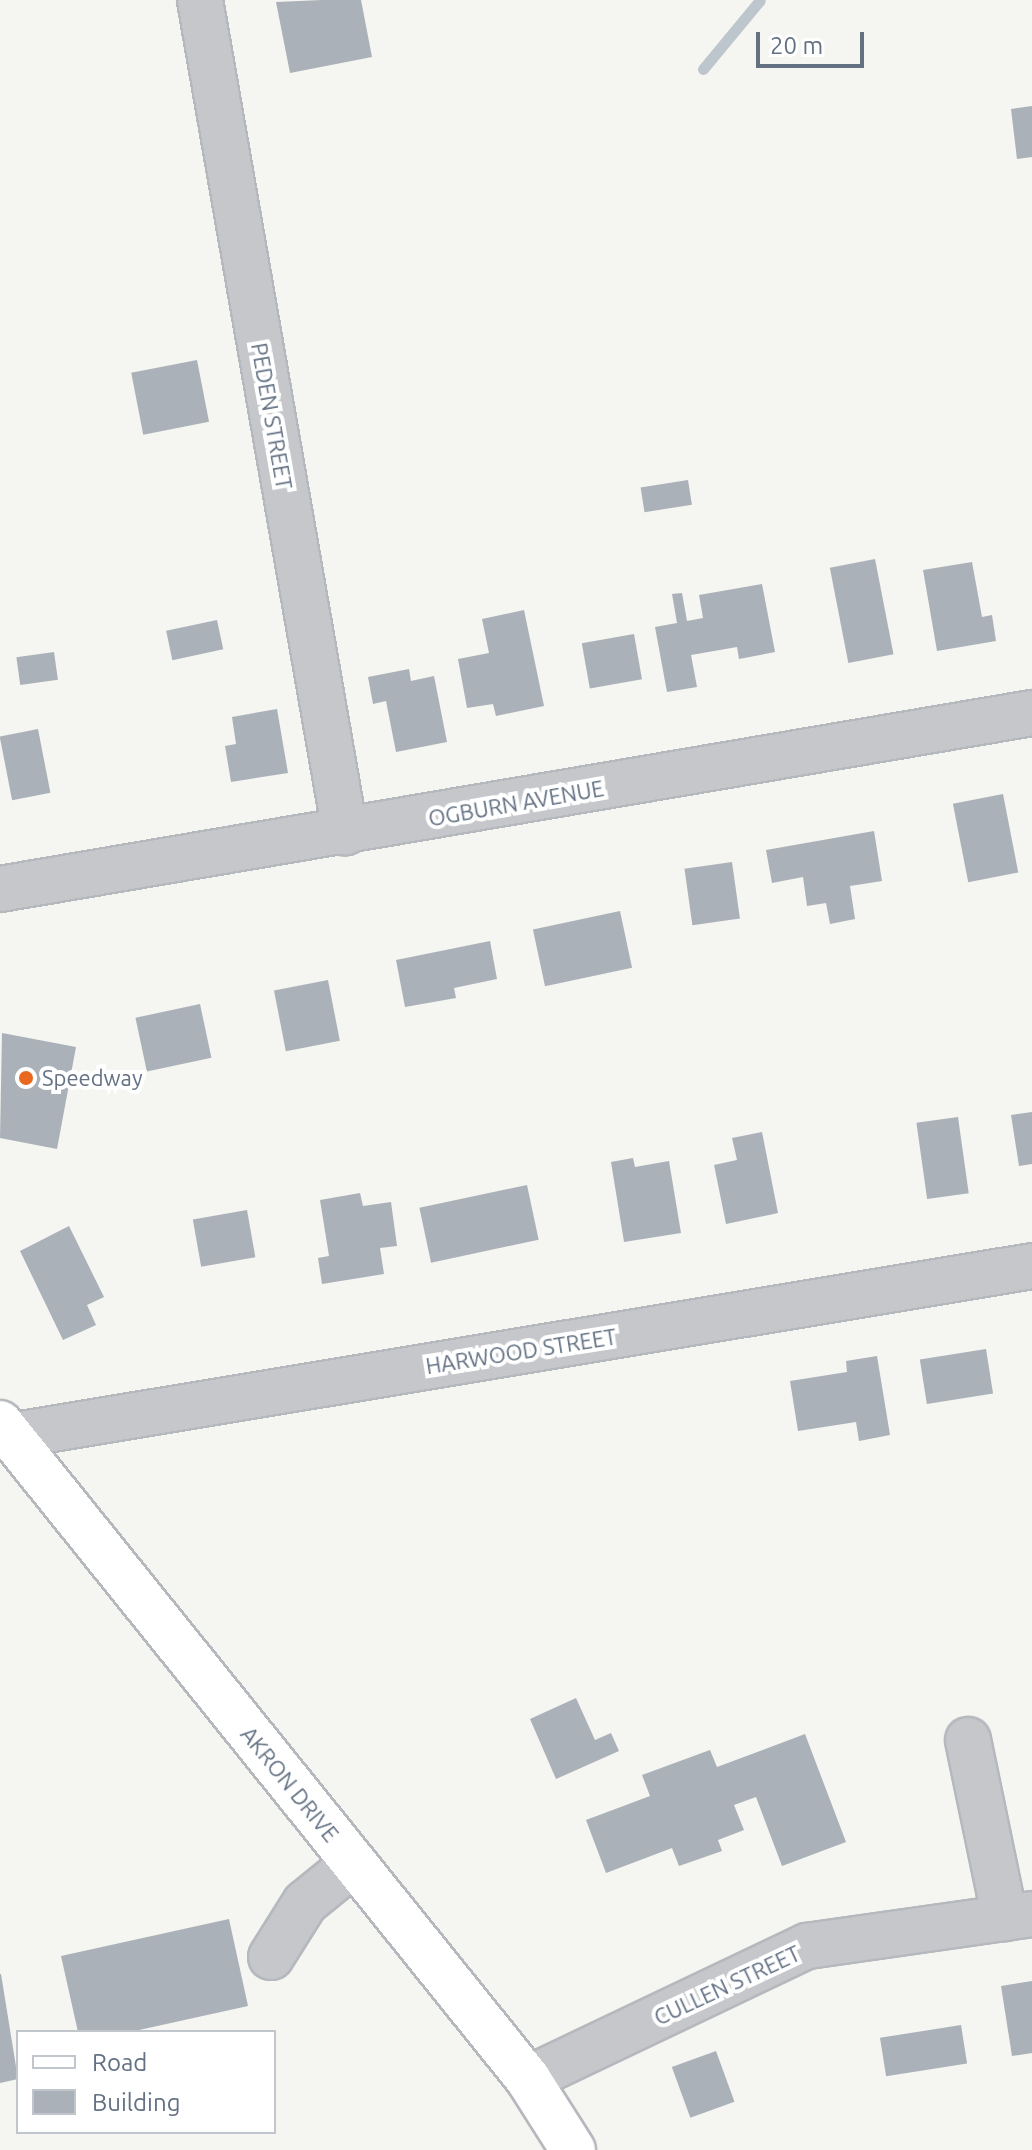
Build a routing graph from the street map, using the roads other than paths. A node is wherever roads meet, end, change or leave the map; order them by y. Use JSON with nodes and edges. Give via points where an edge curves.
{"nodes":[{"id":1,"x":200,"y":0,"type":"edge"},
{"id":2,"x":1032,"y":713,"type":"edge"},
{"id":3,"x":345,"y":832,"type":"junction"},
{"id":4,"x":0,"y":889,"type":"edge"},
{"id":5,"x":1032,"y":1266,"type":"edge"},
{"id":6,"x":5,"y":1430,"type":"edge"},
{"id":7,"x":968,"y":1740,"type":"dead end"},
{"id":8,"x":354,"y":1863,"type":"junction"},
{"id":9,"x":1018,"y":1916,"type":"edge"},
{"id":10,"x":271,"y":1957,"type":"dead end"},
{"id":11,"x":528,"y":2079,"type":"junction"},
{"id":12,"x":573,"y":2150,"type":"edge"}],
"edges":[{"from":1,"to":3,"type":"street","name":"PEDEN STREET"},
{"from":2,"to":3,"type":"street","name":"OGBURN AVENUE"},
{"from":3,"to":4,"type":"street","name":"OGBURN AVENUE"},
{"from":5,"to":6,"type":"street","name":"HARWOOD STREET"},
{"from":6,"to":8,"type":"main road","name":"AKRON DRIVE"},
{"from":7,"to":9,"type":"street"},
{"from":8,"to":10,"type":"street","via":[[305,1903]]},
{"from":8,"to":11,"type":"main road","name":"AKRON DRIVE"},
{"from":9,"to":11,"type":"street","name":"CULLEN STREET","via":[[807,1946]]},
{"from":11,"to":12,"type":"main road","name":"AKRON DRIVE"}]}
